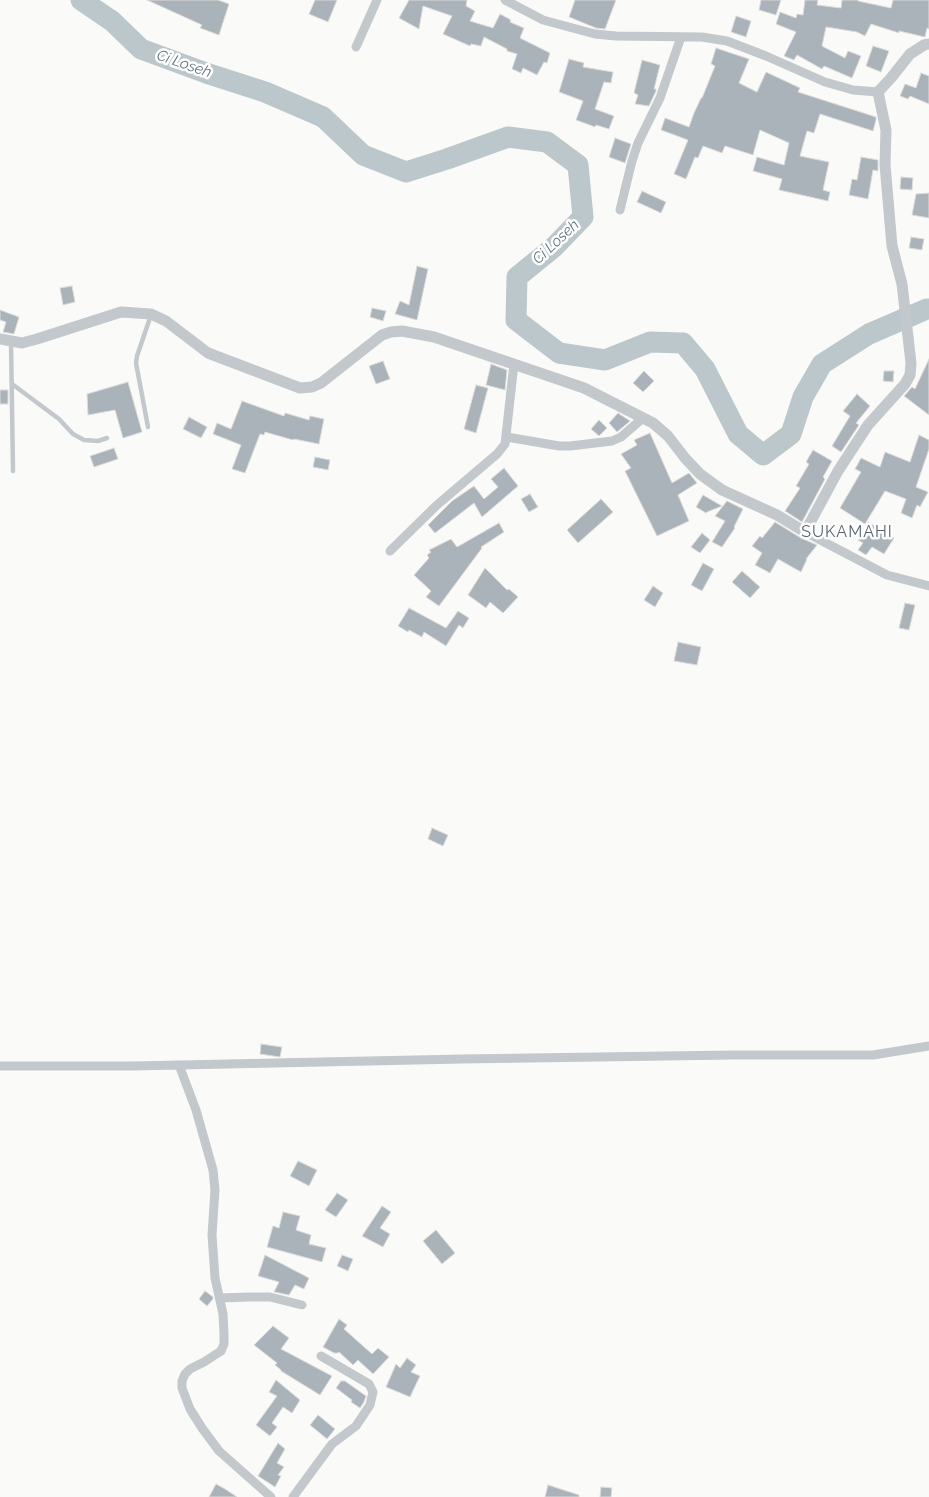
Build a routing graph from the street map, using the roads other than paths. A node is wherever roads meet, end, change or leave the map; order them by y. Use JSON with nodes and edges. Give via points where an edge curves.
{"nodes":[{"id":1,"x":376,"y":0,"type":"edge"},
{"id":2,"x":505,"y":0,"type":"edge"},
{"id":3,"x":681,"y":37,"type":"junction"},
{"id":4,"x":929,"y":44,"type":"edge"},
{"id":5,"x":356,"y":47,"type":"dead end"},
{"id":6,"x":878,"y":92,"type":"junction"},
{"id":7,"x":620,"y":210,"type":"dead end"},
{"id":8,"x":151,"y":314,"type":"junction"},
{"id":9,"x":5,"y":340,"type":"edge"},
{"id":10,"x":514,"y":364,"type":"junction"},
{"id":11,"x":12,"y":384,"type":"junction"},
{"id":12,"x":643,"y":418,"type":"junction"},
{"id":13,"x":148,"y":427,"type":"dead end"},
{"id":14,"x":507,"y":437,"type":"junction"},
{"id":15,"x":107,"y":438,"type":"dead end"},
{"id":16,"x":13,"y":471,"type":"dead end"},
{"id":17,"x":805,"y":532,"type":"junction"},
{"id":18,"x":390,"y":551,"type":"dead end"},
{"id":19,"x":929,"y":586,"type":"edge"},
{"id":20,"x":929,"y":1046,"type":"edge"},
{"id":21,"x":179,"y":1065,"type":"junction"},
{"id":22,"x":0,"y":1066,"type":"edge"},
{"id":23,"x":220,"y":1298,"type":"junction"},
{"id":24,"x":302,"y":1305,"type":"dead end"},
{"id":25,"x":321,"y":1356,"type":"dead end"},
{"id":26,"x":271,"y":1497,"type":"edge"},
{"id":27,"x":293,"y":1497,"type":"edge"}],
"edges":[{"from":1,"to":5,"type":"street"},
{"from":2,"to":3,"type":"street","via":[[543,20],[596,34]]},
{"from":3,"to":6,"type":"street","via":[[727,41],[825,82],[853,90]]},
{"from":3,"to":7,"type":"street","via":[[660,98],[638,143]]},
{"from":4,"to":6,"type":"street","via":[[910,54]]},
{"from":6,"to":17,"type":"street","via":[[886,130],[892,246],[902,284],[910,375],[868,425],[838,471]]},
{"from":8,"to":9,"type":"street","via":[[121,312],[22,343]]},
{"from":8,"to":10,"type":"street","via":[[166,321],[208,353],[300,388],[321,383],[390,332],[434,337]]},
{"from":8,"to":13,"type":"lane","via":[[136,363]]},
{"from":9,"to":11,"type":"lane"},
{"from":10,"to":12,"type":"street","via":[[584,388]]},
{"from":10,"to":14,"type":"street"},
{"from":11,"to":15,"type":"lane","via":[[59,419],[73,434],[84,440]]},
{"from":11,"to":16,"type":"lane"},
{"from":12,"to":14,"type":"street","via":[[612,441],[559,446]]},
{"from":12,"to":17,"type":"street","via":[[668,436],[700,474],[722,490],[778,515]]},
{"from":14,"to":18,"type":"street","via":[[502,449]]},
{"from":17,"to":19,"type":"street","via":[[887,575]]},
{"from":20,"to":21,"type":"street","via":[[873,1056],[636,1056]]},
{"from":21,"to":22,"type":"street"},
{"from":21,"to":23,"type":"street","via":[[213,1170],[212,1235]]},
{"from":23,"to":24,"type":"street","via":[[270,1297]]},
{"from":23,"to":26,"type":"street","via":[[224,1344],[215,1355],[185,1374],[182,1388],[190,1409],[220,1451]]},
{"from":25,"to":27,"type":"street","via":[[369,1384],[373,1392],[362,1420],[332,1444]]}]}
